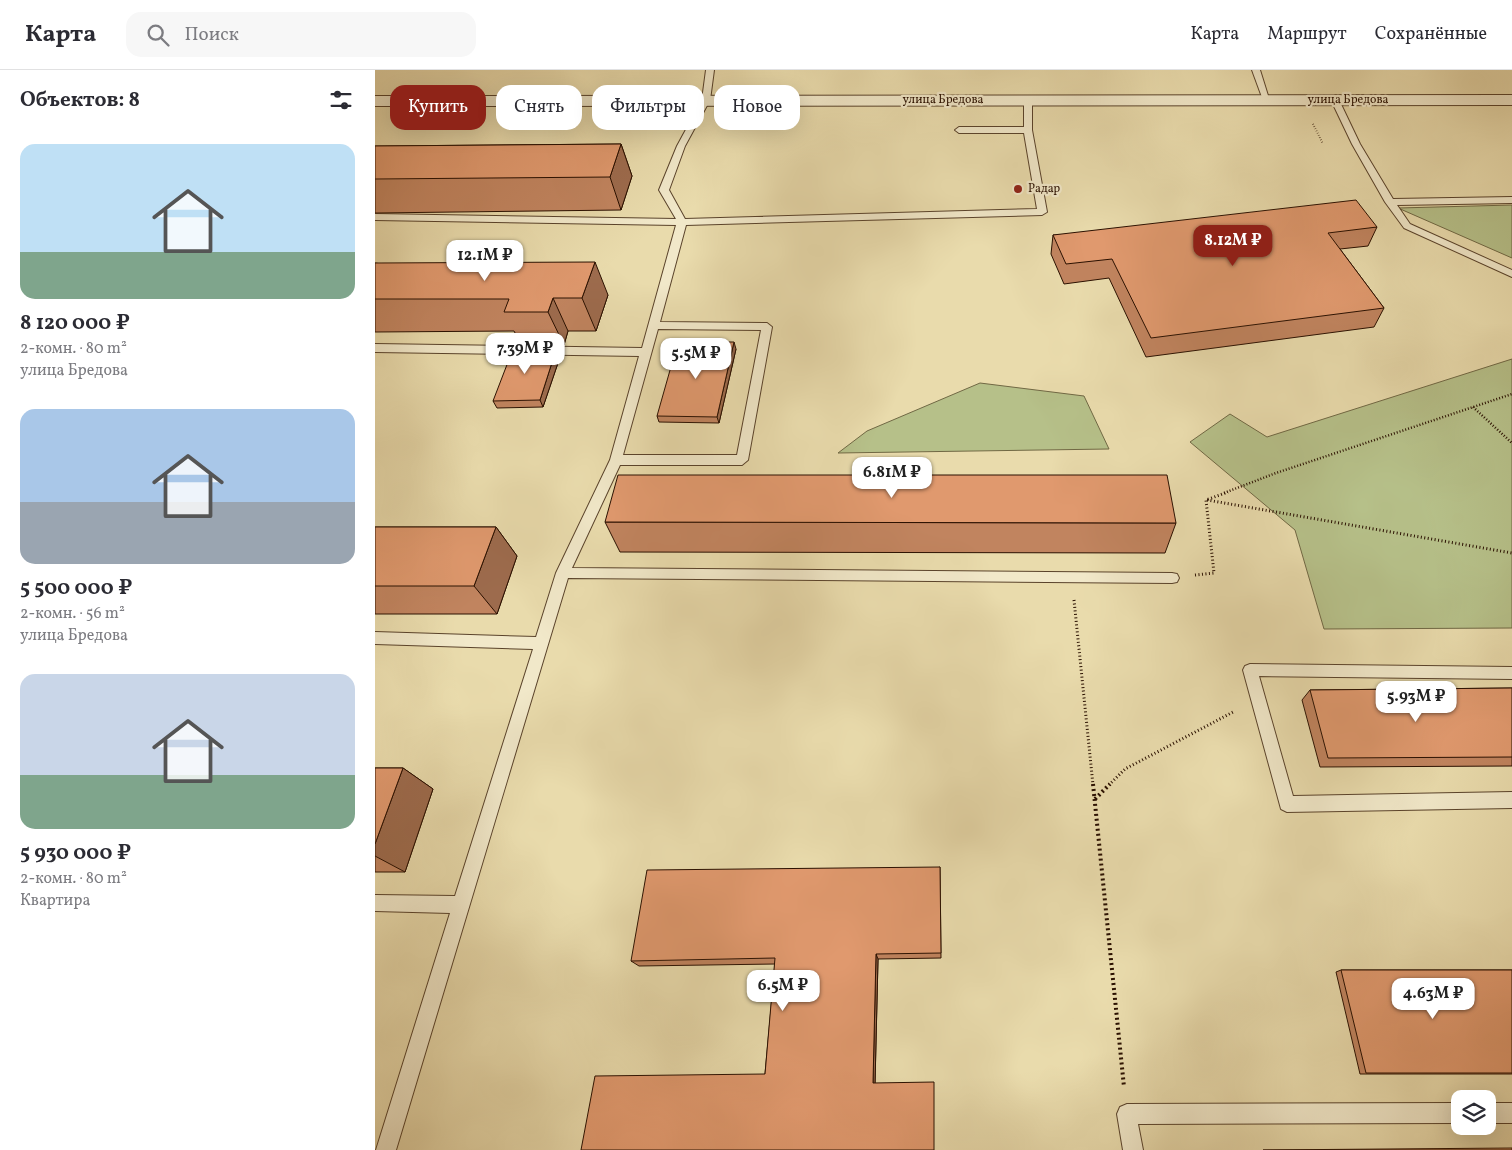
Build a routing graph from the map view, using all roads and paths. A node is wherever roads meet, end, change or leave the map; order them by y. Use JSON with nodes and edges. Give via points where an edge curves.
{"nodes":[{"id":1,"x":710,"y":70,"type":"edge"},
{"id":2,"x":1256,"y":70,"type":"edge"},
{"id":3,"x":706,"y":100,"type":"junction"},
{"id":4,"x":1028,"y":100,"type":"junction"},
{"id":5,"x":1267,"y":100,"type":"junction"},
{"id":6,"x":1335,"y":100,"type":"junction"},
{"id":7,"x":1512,"y":100,"type":"edge"},
{"id":8,"x":375,"y":101,"type":"edge"},
{"id":9,"x":1312,"y":121,"type":"dead end"},
{"id":10,"x":959,"y":130,"type":"dead end"},
{"id":11,"x":1029,"y":130,"type":"junction"},
{"id":12,"x":1323,"y":144,"type":"dead end"},
{"id":13,"x":1512,"y":200,"type":"edge"},
{"id":14,"x":1390,"y":202,"type":"junction"},
{"id":15,"x":375,"y":217,"type":"edge"},
{"id":16,"x":682,"y":222,"type":"junction"},
{"id":17,"x":1512,"y":274,"type":"edge"},
{"id":18,"x":653,"y":325,"type":"junction"},
{"id":19,"x":375,"y":348,"type":"edge"},
{"id":20,"x":646,"y":352,"type":"junction"},
{"id":21,"x":1512,"y":394,"type":"edge"},
{"id":22,"x":1473,"y":407,"type":"junction"},
{"id":23,"x":1512,"y":443,"type":"edge"},
{"id":24,"x":616,"y":460,"type":"junction"},
{"id":25,"x":1206,"y":500,"type":"junction"},
{"id":26,"x":1512,"y":554,"type":"edge"},
{"id":27,"x":563,"y":573,"type":"junction"},
{"id":28,"x":1072,"y":577,"type":"junction"},
{"id":29,"x":1172,"y":578,"type":"joint"},
{"id":30,"x":375,"y":638,"type":"edge"},
{"id":31,"x":540,"y":643,"type":"junction"},
{"id":32,"x":1512,"y":673,"type":"edge"},
{"id":33,"x":1258,"y":699,"type":"junction"},
{"id":34,"x":1095,"y":800,"type":"junction"},
{"id":35,"x":1512,"y":800,"type":"edge"},
{"id":36,"x":375,"y":902,"type":"edge"},
{"id":37,"x":461,"y":905,"type":"junction"},
{"id":38,"x":1451,"y":1113,"type":"edge"},
{"id":39,"x":1496,"y":1113,"type":"edge"},
{"id":40,"x":1512,"y":1113,"type":"edge"},
{"id":41,"x":1127,"y":1114,"type":"junction"},
{"id":42,"x":386,"y":1150,"type":"edge"},
{"id":43,"x":1133,"y":1150,"type":"edge"}],
"edges":[{"from":1,"to":3,"type":"lane"},
{"from":2,"to":5,"type":"lane"},
{"from":3,"to":4,"type":"street","name":"улица Бредова"},
{"from":3,"to":8,"type":"street","name":"улица Бредова"},
{"from":3,"to":16,"type":"lane","via":[[681,146],[665,190]]},
{"from":4,"to":5,"type":"street","name":"улица Бредова"},
{"from":4,"to":11,"type":"lane"},
{"from":5,"to":6,"type":"street","name":"улица Бредова"},
{"from":6,"to":7,"type":"street","name":"улица Бредова"},
{"from":6,"to":14,"type":"lane"},
{"from":9,"to":12,"type":"path"},
{"from":10,"to":11,"type":"lane"},
{"from":11,"to":16,"type":"lane","via":[[1042,212]]},
{"from":13,"to":14,"type":"lane"},
{"from":14,"to":17,"type":"lane","via":[[1407,226]]},
{"from":15,"to":16,"type":"lane"},
{"from":16,"to":18,"type":"lane"},
{"from":18,"to":20,"type":"lane"},
{"from":18,"to":24,"type":"lane","via":[[767,326],[742,460]]},
{"from":19,"to":20,"type":"lane"},
{"from":20,"to":24,"type":"lane"},
{"from":21,"to":22,"type":"path"},
{"from":22,"to":23,"type":"path"},
{"from":22,"to":25,"type":"path"},
{"from":24,"to":27,"type":"lane"},
{"from":25,"to":26,"type":"path"},
{"from":25,"to":29,"type":"path","via":[[1214,573]]},
{"from":27,"to":28,"type":"lane"},
{"from":27,"to":31,"type":"lane"},
{"from":28,"to":29,"type":"lane"},
{"from":28,"to":34,"type":"path"},
{"from":30,"to":31,"type":"lane"},
{"from":31,"to":37,"type":"lane"},
{"from":32,"to":33,"type":"lane","via":[[1250,670]]},
{"from":33,"to":34,"type":"path","via":[[1125,770]]},
{"from":33,"to":35,"type":"lane","via":[[1287,804]]},
{"from":34,"to":41,"type":"path"},
{"from":36,"to":37,"type":"lane"},
{"from":37,"to":42,"type":"lane"},
{"from":38,"to":41,"type":"lane"},
{"from":39,"to":40,"type":"lane"},
{"from":41,"to":43,"type":"lane"}]}
